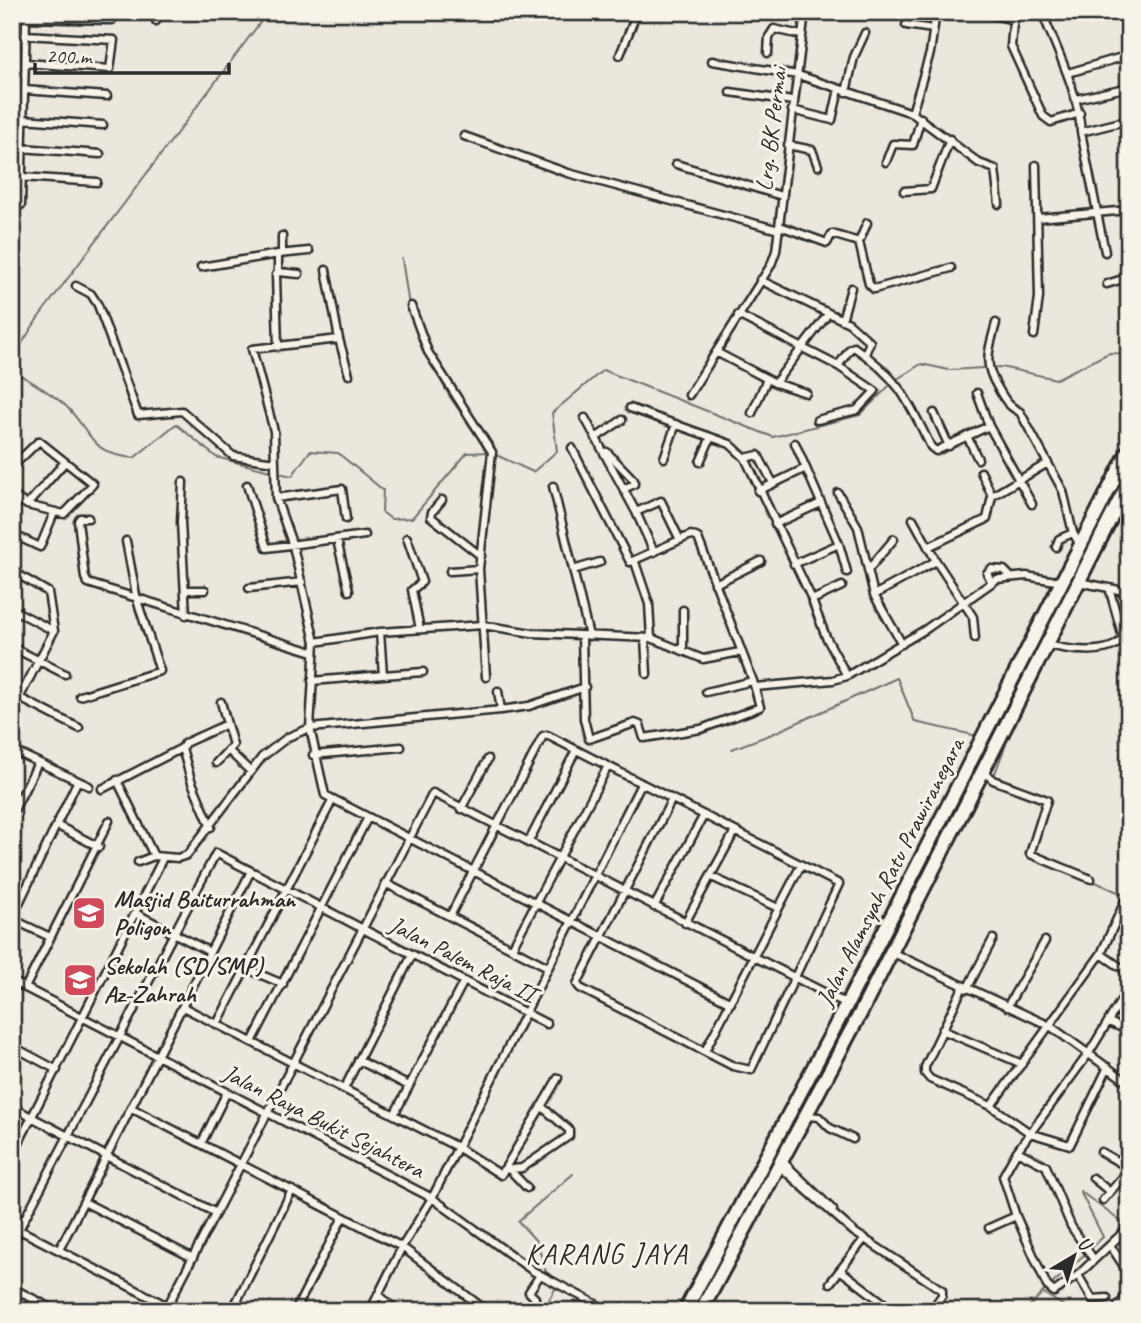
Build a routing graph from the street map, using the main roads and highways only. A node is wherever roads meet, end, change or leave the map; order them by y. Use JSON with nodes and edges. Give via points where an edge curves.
{"nodes":[{"id":1,"x":1129,"y":450,"type":"edge"},
{"id":2,"x":1129,"y":482,"type":"edge"},
{"id":3,"x":772,"y":1145,"type":"junction"},
{"id":4,"x":781,"y":1159,"type":"junction"},
{"id":5,"x":685,"y":1311,"type":"edge"},
{"id":6,"x":701,"y":1311,"type":"edge"}],
"edges":[{"from":1,"to":3,"type":"highway","name":"Jalan Alamsyah Ratu Prawiranegara"},
{"from":2,"to":4,"type":"highway","name":"Jalan Alamsyah Ratu Prawiranegara"},
{"from":3,"to":4,"type":"highway"},
{"from":3,"to":5,"type":"highway","name":"Jalan Alamsyah Ratu Prawiranegara"},
{"from":4,"to":6,"type":"highway","name":"Jalan Alamsyah Ratu Prawiranegara"}]}
